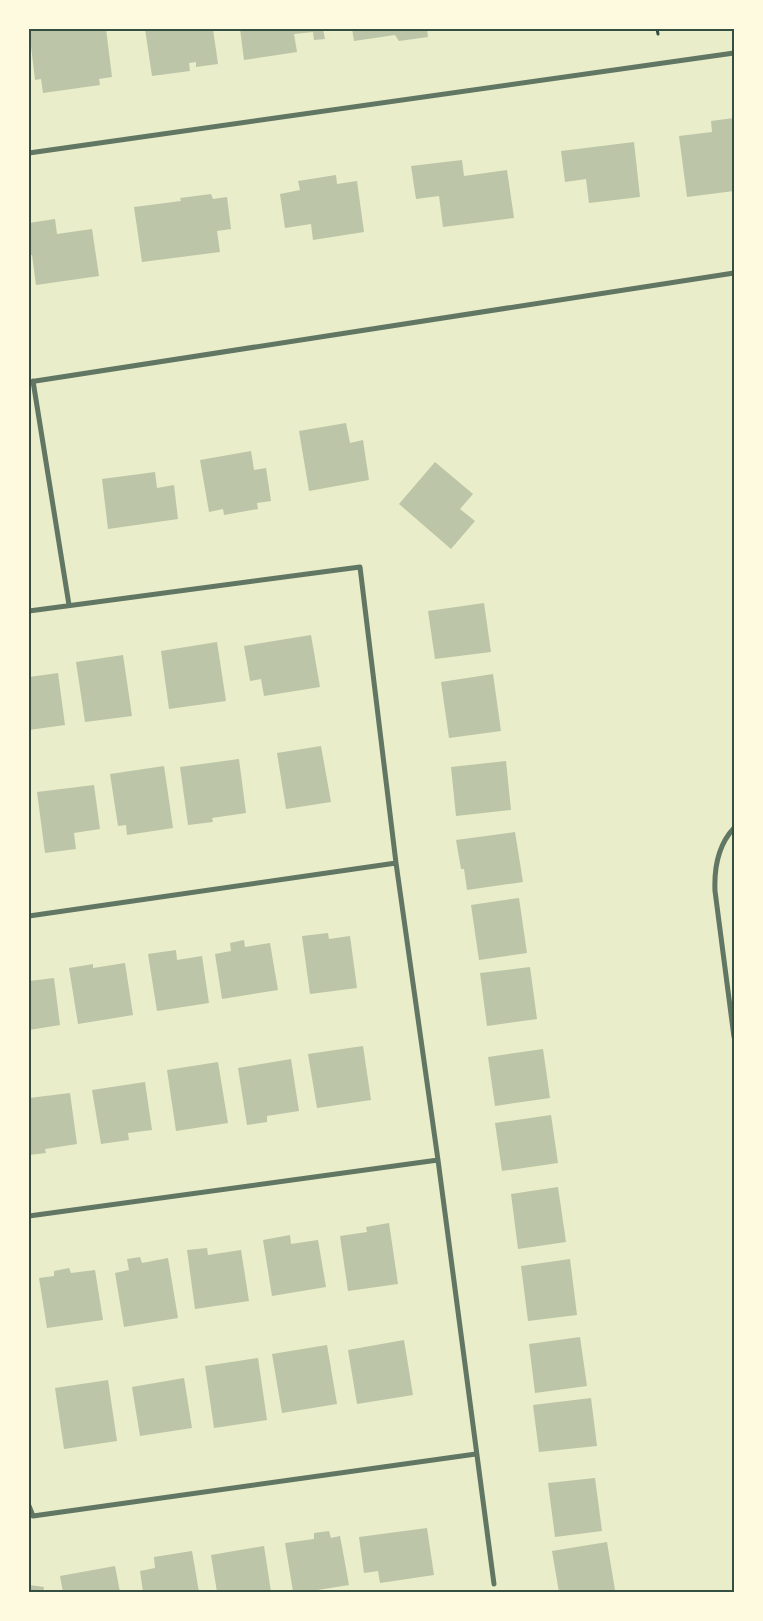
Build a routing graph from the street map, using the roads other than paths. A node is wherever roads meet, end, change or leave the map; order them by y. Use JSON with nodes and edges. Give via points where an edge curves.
{"nodes":[{"id":1,"x":734,"y":53,"type":"edge"},
{"id":2,"x":29,"y":153,"type":"edge"},
{"id":3,"x":734,"y":273,"type":"edge"},
{"id":4,"x":31,"y":382,"type":"edge"},
{"id":5,"x":68,"y":605,"type":"junction"},
{"id":6,"x":29,"y":611,"type":"edge"},
{"id":7,"x":734,"y":828,"type":"edge"},
{"id":8,"x":396,"y":863,"type":"junction"},
{"id":9,"x":29,"y":916,"type":"edge"},
{"id":10,"x":734,"y":1037,"type":"edge"},
{"id":11,"x":438,"y":1160,"type":"junction"},
{"id":12,"x":29,"y":1216,"type":"edge"},
{"id":13,"x":476,"y":1454,"type":"junction"},
{"id":14,"x":29,"y":1506,"type":"edge"},
{"id":15,"x":494,"y":1584,"type":"dead end"}],
"edges":[{"from":1,"to":2,"type":"street"},
{"from":3,"to":4,"type":"street"},
{"from":4,"to":5,"type":"street"},
{"from":5,"to":6,"type":"street"},
{"from":5,"to":8,"type":"street","via":[[360,567]]},
{"from":7,"to":10,"type":"street","via":[[722,846],[714,883]]},
{"from":8,"to":9,"type":"street"},
{"from":8,"to":11,"type":"street"},
{"from":11,"to":12,"type":"street"},
{"from":11,"to":13,"type":"street"},
{"from":13,"to":14,"type":"street","via":[[33,1516]]},
{"from":13,"to":15,"type":"street"}]}
